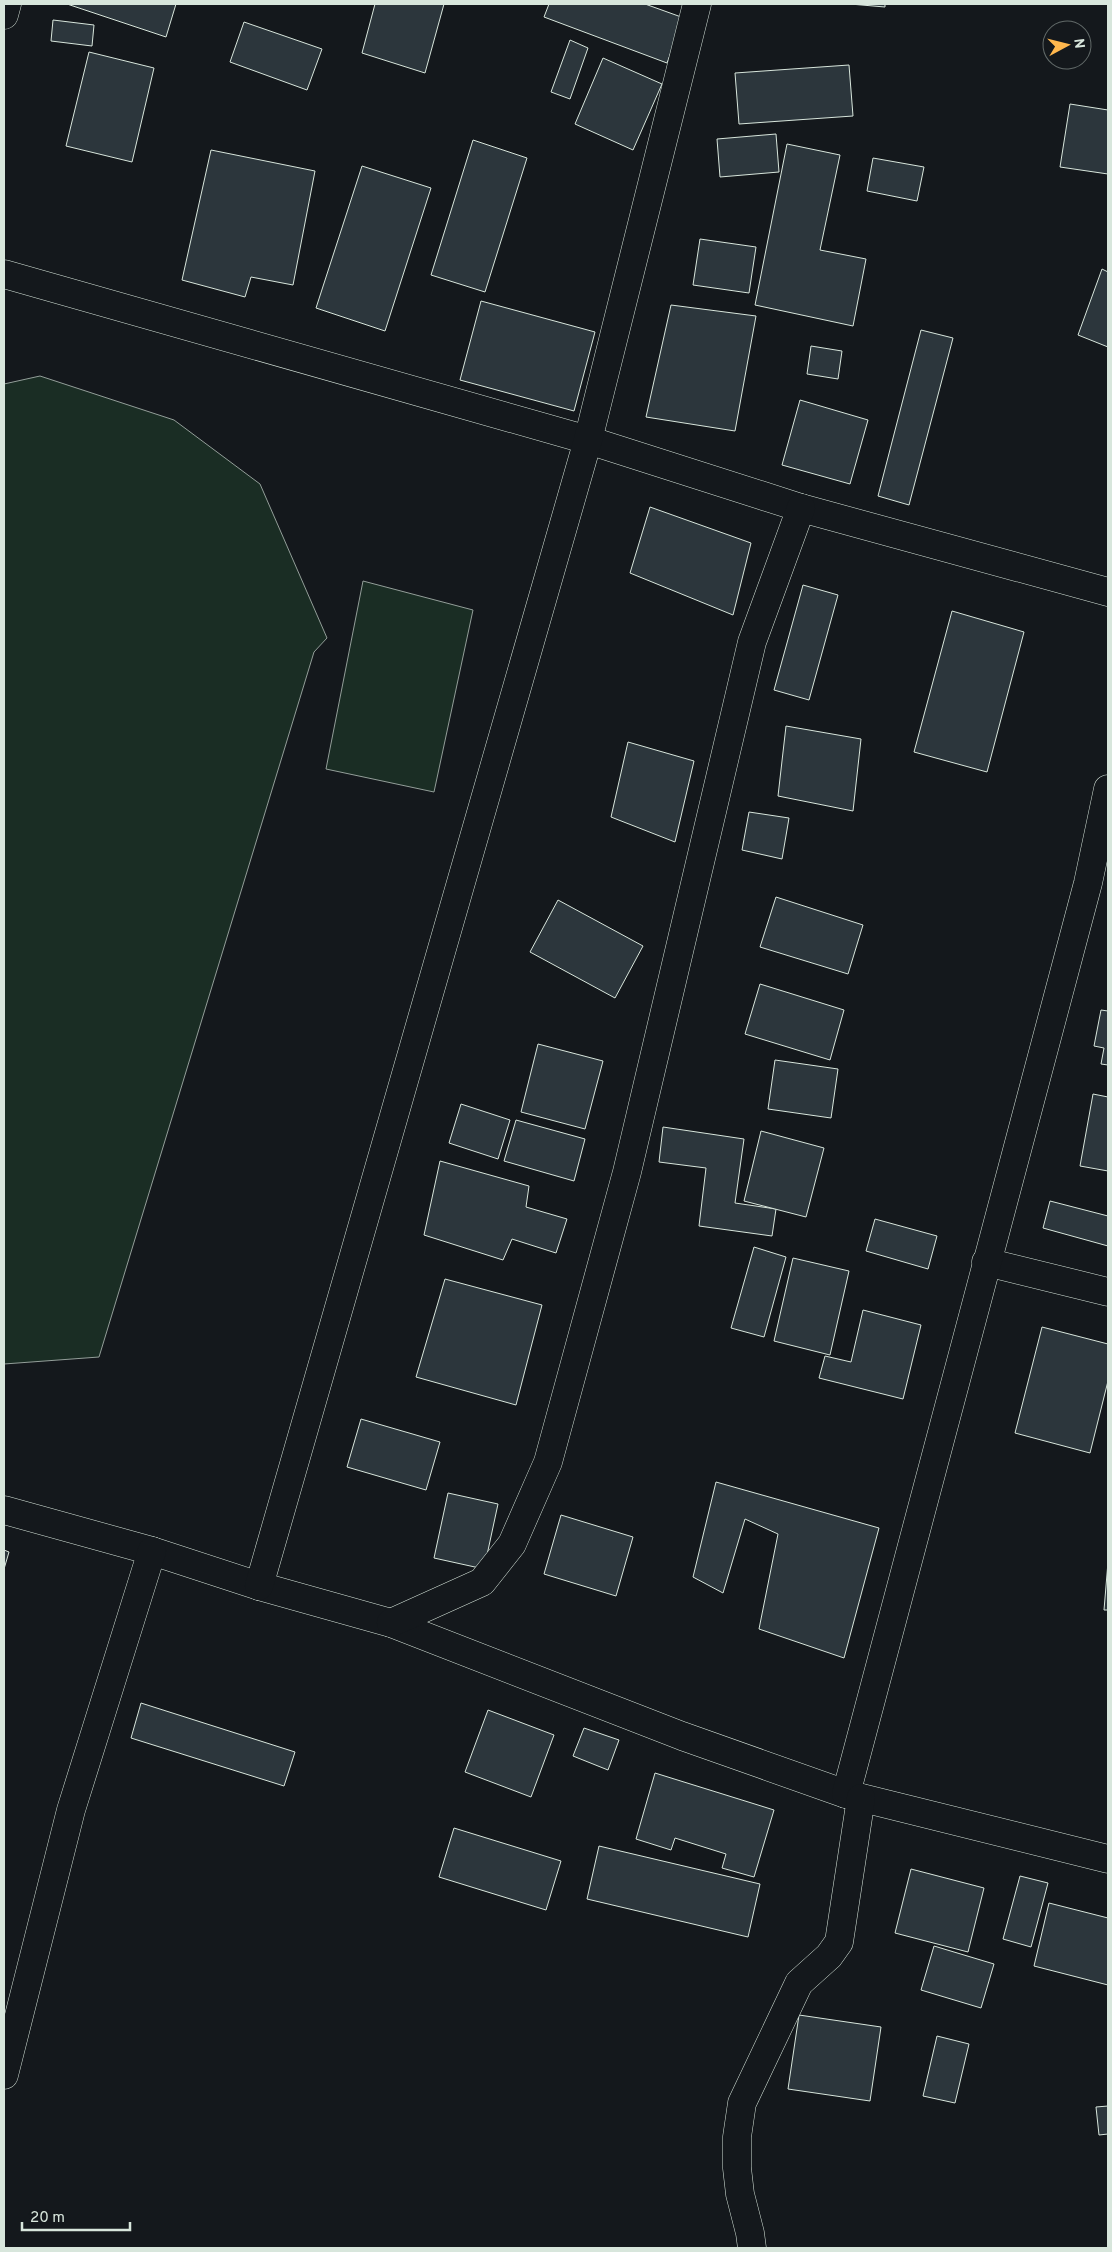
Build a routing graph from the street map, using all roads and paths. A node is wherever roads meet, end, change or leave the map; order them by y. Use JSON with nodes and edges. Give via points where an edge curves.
{"nodes":[{"id":1,"x":8,"y":4,"type":"edge"},
{"id":2,"x":697,"y":4,"type":"edge"},
{"id":3,"x":4,"y":16,"type":"edge"},
{"id":4,"x":4,"y":274,"type":"edge"},
{"id":5,"x":588,"y":440,"type":"junction"},
{"id":6,"x":801,"y":508,"type":"junction"},
{"id":7,"x":1108,"y":592,"type":"edge"},
{"id":8,"x":1108,"y":790,"type":"edge"},
{"id":9,"x":1098,"y":885,"type":"edge"},
{"id":10,"x":986,"y":1262,"type":"junction"},
{"id":11,"x":1108,"y":1292,"type":"edge"},
{"id":12,"x":4,"y":1510,"type":"edge"},
{"id":13,"x":152,"y":1551,"type":"junction"},
{"id":14,"x":259,"y":1586,"type":"junction"},
{"id":15,"x":391,"y":1623,"type":"junction"},
{"id":16,"x":854,"y":1796,"type":"junction"},
{"id":17,"x":1108,"y":1860,"type":"edge"},
{"id":18,"x":4,"y":2075,"type":"edge"},
{"id":19,"x":752,"y":2248,"type":"edge"}],
"edges":[{"from":1,"to":3,"type":"street"},
{"from":2,"to":5,"type":"street"},
{"from":4,"to":5,"type":"street"},
{"from":5,"to":6,"type":"street"},
{"from":5,"to":14,"type":"street"},
{"from":6,"to":7,"type":"street"},
{"from":6,"to":15,"type":"street","via":[[752,642],[627,1172],[548,1462],[512,1544],[482,1582]]},
{"from":8,"to":9,"type":"street"},
{"from":9,"to":10,"type":"street"},
{"from":10,"to":11,"type":"street"},
{"from":10,"to":16,"type":"street"},
{"from":12,"to":13,"type":"street"},
{"from":13,"to":14,"type":"street"},
{"from":13,"to":18,"type":"street","via":[[71,1810]]},
{"from":14,"to":15,"type":"street"},
{"from":15,"to":16,"type":"street","via":[[682,1736]]},
{"from":16,"to":17,"type":"street"},
{"from":16,"to":19,"type":"street","via":[[839,1942],[829,1956],[799,1983],[742,2103],[736,2137],[737,2168]]}]}
